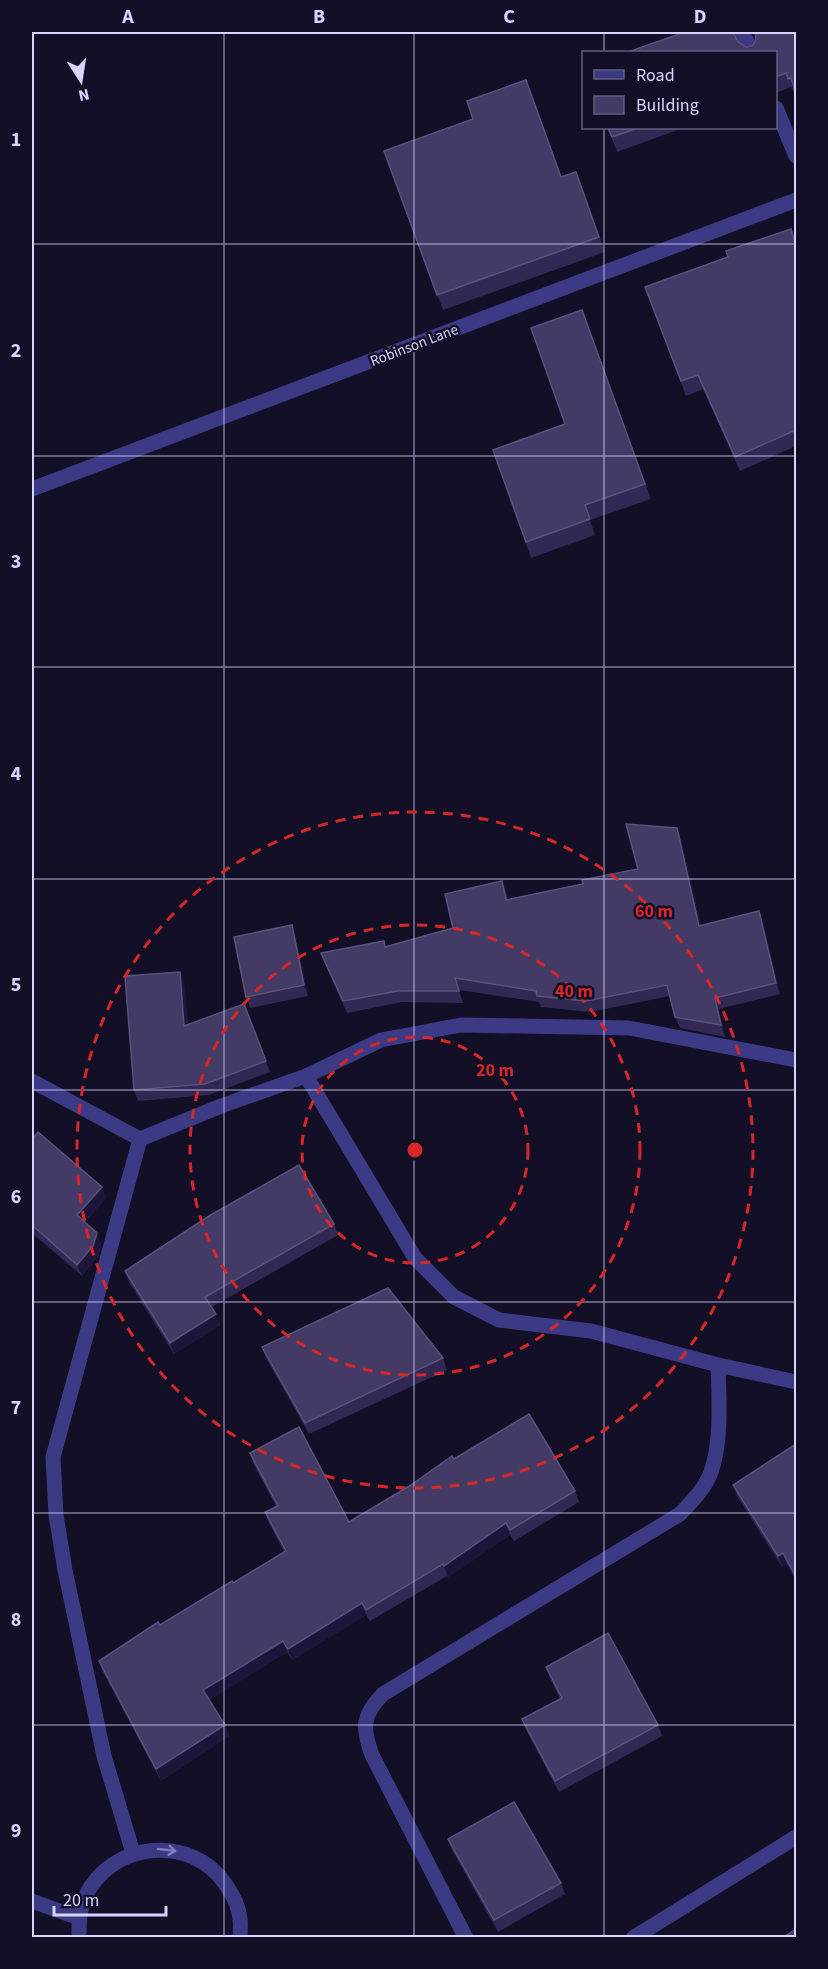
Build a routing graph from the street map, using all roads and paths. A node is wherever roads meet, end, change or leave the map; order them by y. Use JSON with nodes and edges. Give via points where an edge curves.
{"nodes":[{"id":1,"x":742,"y":32,"type":"edge"},
{"id":2,"x":752,"y":51,"type":"edge"},
{"id":3,"x":777,"y":110,"type":"edge"},
{"id":4,"x":796,"y":156,"type":"edge"},
{"id":5,"x":796,"y":200,"type":"edge"},
{"id":6,"x":32,"y":489,"type":"edge"},
{"id":7,"x":796,"y":1060,"type":"edge"},
{"id":8,"x":306,"y":1076,"type":"junction"},
{"id":9,"x":32,"y":1084,"type":"edge"},
{"id":10,"x":140,"y":1139,"type":"junction"},
{"id":11,"x":718,"y":1365,"type":"junction"},
{"id":12,"x":796,"y":1382,"type":"edge"},
{"id":13,"x":796,"y":1837,"type":"edge"},
{"id":14,"x":133,"y":1853,"type":"junction"},
{"id":15,"x":32,"y":1901,"type":"edge"},
{"id":16,"x":79,"y":1918,"type":"junction"},
{"id":17,"x":79,"y":1938,"type":"edge"},
{"id":18,"x":240,"y":1938,"type":"edge"},
{"id":19,"x":466,"y":1938,"type":"edge"},
{"id":20,"x":633,"y":1938,"type":"edge"}],
"edges":[{"from":1,"to":2,"type":"street"},
{"from":3,"to":4,"type":"street"},
{"from":5,"to":6,"type":"street","name":"Robinson Lane"},
{"from":7,"to":8,"type":"street","via":[[629,1028],[461,1025],[381,1040]]},
{"from":8,"to":10,"type":"street"},
{"from":8,"to":11,"type":"street","via":[[415,1258],[454,1297],[499,1320],[591,1331]]},
{"from":9,"to":10,"type":"street"},
{"from":10,"to":14,"type":"street","via":[[53,1456],[56,1515],[65,1570],[104,1756]]},
{"from":11,"to":12,"type":"street"},
{"from":11,"to":19,"type":"street","via":[[719,1429],[711,1473],[680,1514],[383,1694],[365,1722],[372,1755]]},
{"from":13,"to":20,"type":"street"},
{"from":14,"to":16,"type":"street","via":[[113,1863],[97,1878],[85,1897]]},
{"from":14,"to":18,"type":"street","one_way":true,"via":[[156,1849],[180,1852],[202,1861],[220,1876],[234,1896]]},
{"from":15,"to":16,"type":"street"},
{"from":16,"to":17,"type":"street"}]}
